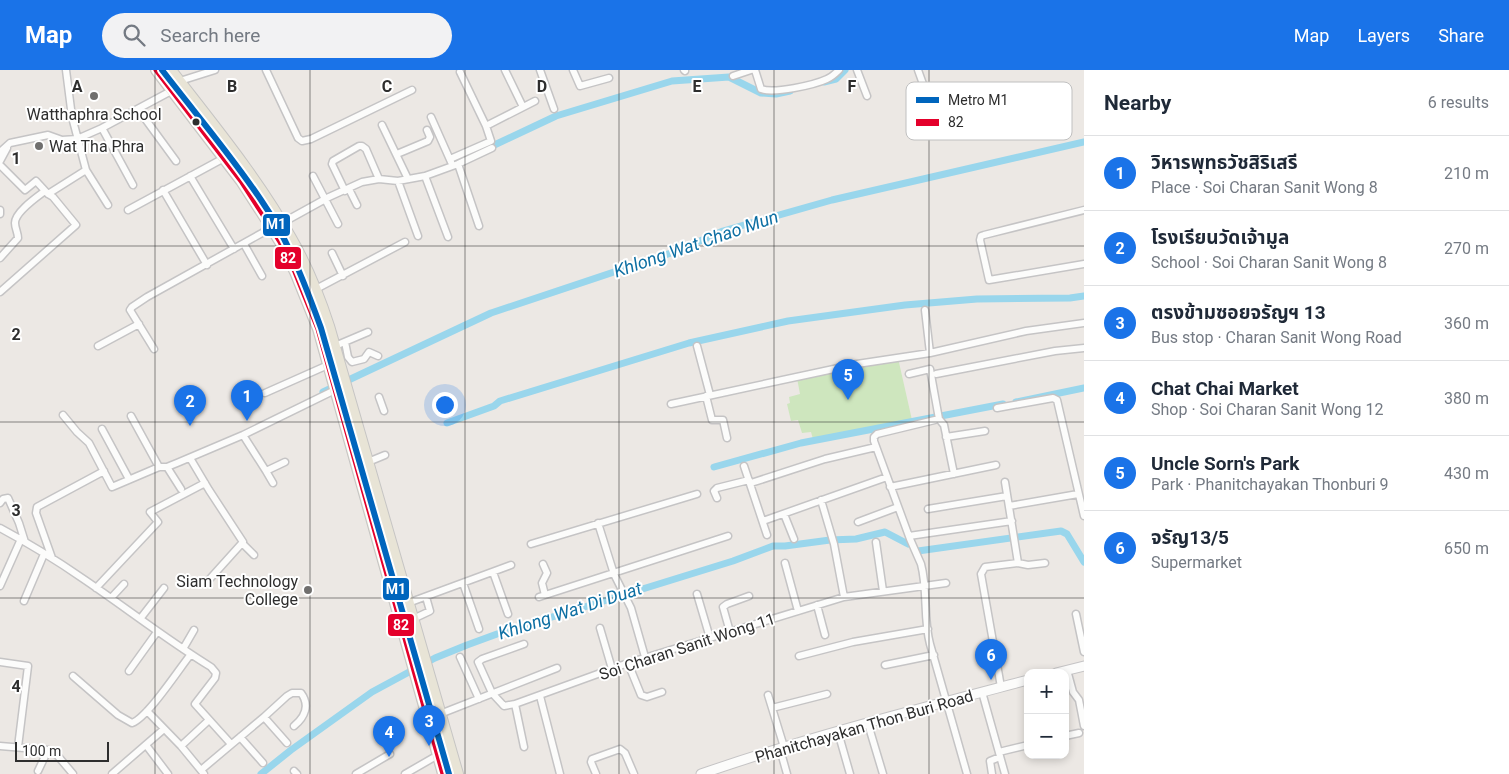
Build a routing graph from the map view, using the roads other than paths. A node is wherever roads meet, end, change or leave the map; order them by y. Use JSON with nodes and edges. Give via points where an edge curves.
{"nodes":[{"id":1,"x":66,"y":70,"type":"edge"},
{"id":2,"x":156,"y":70,"type":"edge"},
{"id":3,"x":171,"y":70,"type":"edge"},
{"id":4,"x":215,"y":70,"type":"edge"},
{"id":5,"x":266,"y":70,"type":"edge"},
{"id":6,"x":505,"y":70,"type":"edge"},
{"id":7,"x":541,"y":70,"type":"edge"},
{"id":8,"x":573,"y":70,"type":"edge"},
{"id":9,"x":753,"y":70,"type":"edge"},
{"id":10,"x":839,"y":70,"type":"edge"},
{"id":11,"x":857,"y":70,"type":"edge"},
{"id":12,"x":918,"y":70,"type":"edge"},
{"id":13,"x":460,"y":72,"type":"dead end"},
{"id":14,"x":732,"y":76,"type":"dead end"},
{"id":15,"x":609,"y":78,"type":"dead end"},
{"id":16,"x":180,"y":81,"type":"junction"},
{"id":17,"x":922,"y":82,"type":"edge"},
{"id":18,"x":173,"y":90,"type":"junction"},
{"id":19,"x":412,"y":90,"type":"dead end"},
{"id":20,"x":867,"y":96,"type":"dead end"},
{"id":21,"x":535,"y":101,"type":"dead end"},
{"id":22,"x":524,"y":108,"type":"junction"},
{"id":23,"x":138,"y":109,"type":"junction"},
{"id":24,"x":554,"y":109,"type":"dead end"},
{"id":25,"x":431,"y":117,"type":"dead end"},
{"id":26,"x":382,"y":125,"type":"dead end"},
{"id":27,"x":486,"y":126,"type":"junction"},
{"id":28,"x":102,"y":128,"type":"junction"},
{"id":29,"x":427,"y":130,"type":"dead end"},
{"id":30,"x":77,"y":139,"type":"junction"},
{"id":31,"x":10,"y":143,"type":"junction"},
{"id":32,"x":492,"y":148,"type":"dead end"},
{"id":33,"x":0,"y":152,"type":"edge"},
{"id":34,"x":397,"y":154,"type":"junction"},
{"id":35,"x":224,"y":158,"type":"junction"},
{"id":36,"x":176,"y":161,"type":"dead end"},
{"id":37,"x":0,"y":163,"type":"edge"},
{"id":38,"x":453,"y":163,"type":"junction"},
{"id":39,"x":86,"y":170,"type":"junction"},
{"id":40,"x":190,"y":176,"type":"junction"},
{"id":41,"x":313,"y":176,"type":"dead end"},
{"id":42,"x":424,"y":176,"type":"junction"},
{"id":43,"x":379,"y":179,"type":"junction"},
{"id":44,"x":408,"y":179,"type":"junction"},
{"id":45,"x":398,"y":181,"type":"junction"},
{"id":46,"x":133,"y":185,"type":"dead end"},
{"id":47,"x":163,"y":190,"type":"junction"},
{"id":48,"x":347,"y":190,"type":"junction"},
{"id":49,"x":47,"y":192,"type":"junction"},
{"id":50,"x":325,"y":199,"type":"junction"},
{"id":51,"x":108,"y":205,"type":"dead end"},
{"id":52,"x":357,"y":205,"type":"dead end"},
{"id":53,"x":128,"y":210,"type":"dead end"},
{"id":54,"x":1084,"y":210,"type":"edge"},
{"id":55,"x":282,"y":223,"type":"junction"},
{"id":56,"x":338,"y":224,"type":"dead end"},
{"id":57,"x":479,"y":226,"type":"dead end"},
{"id":58,"x":272,"y":228,"type":"junction"},
{"id":59,"x":418,"y":236,"type":"dead end"},
{"id":60,"x":448,"y":237,"type":"dead end"},
{"id":61,"x":405,"y":242,"type":"dead end"},
{"id":62,"x":244,"y":244,"type":"junction"},
{"id":63,"x":234,"y":249,"type":"junction"},
{"id":64,"x":332,"y":253,"type":"dead end"},
{"id":65,"x":0,"y":258,"type":"edge"},
{"id":66,"x":207,"y":264,"type":"junction"},
{"id":67,"x":1084,"y":264,"type":"edge"},
{"id":68,"x":262,"y":276,"type":"dead end"},
{"id":69,"x":343,"y":276,"type":"junction"},
{"id":70,"x":316,"y":289,"type":"junction"},
{"id":71,"x":0,"y":292,"type":"edge"},
{"id":72,"x":304,"y":294,"type":"junction"},
{"id":73,"x":925,"y":310,"type":"dead end"},
{"id":74,"x":1084,"y":323,"type":"edge"},
{"id":75,"x":139,"y":324,"type":"junction"},
{"id":76,"x":368,"y":332,"type":"dead end"},
{"id":77,"x":345,"y":342,"type":"junction"},
{"id":78,"x":98,"y":346,"type":"dead end"},
{"id":79,"x":335,"y":346,"type":"junction"},
{"id":80,"x":698,"y":346,"type":"dead end"},
{"id":81,"x":1084,"y":348,"type":"edge"},
{"id":82,"x":154,"y":349,"type":"dead end"},
{"id":83,"x":930,"y":353,"type":"junction"},
{"id":84,"x":378,"y":356,"type":"dead end"},
{"id":85,"x":328,"y":365,"type":"junction"},
{"id":86,"x":910,"y":374,"type":"dead end"},
{"id":87,"x":936,"y":374,"type":"dead end"},
{"id":88,"x":334,"y":388,"type":"junction"},
{"id":89,"x":265,"y":393,"type":"dead end"},
{"id":90,"x":708,"y":396,"type":"junction"},
{"id":91,"x":379,"y":397,"type":"dead end"},
{"id":92,"x":671,"y":404,"type":"dead end"},
{"id":93,"x":996,"y":408,"type":"dead end"},
{"id":94,"x":384,"y":411,"type":"dead end"},
{"id":95,"x":63,"y":414,"type":"dead end"},
{"id":96,"x":131,"y":416,"type":"dead end"},
{"id":97,"x":938,"y":417,"type":"junction"},
{"id":98,"x":102,"y":429,"type":"dead end"},
{"id":99,"x":985,"y":431,"type":"dead end"},
{"id":100,"x":243,"y":435,"type":"junction"},
{"id":101,"x":727,"y":438,"type":"dead end"},
{"id":102,"x":946,"y":438,"type":"junction"},
{"id":103,"x":876,"y":446,"type":"junction"},
{"id":104,"x":385,"y":455,"type":"dead end"},
{"id":105,"x":190,"y":458,"type":"junction"},
{"id":106,"x":285,"y":462,"type":"dead end"},
{"id":107,"x":368,"y":462,"type":"junction"},
{"id":108,"x":996,"y":464,"type":"dead end"},
{"id":109,"x":744,"y":466,"type":"dead end"},
{"id":110,"x":159,"y":467,"type":"junction"},
{"id":111,"x":167,"y":467,"type":"junction"},
{"id":112,"x":104,"y":472,"type":"junction"},
{"id":113,"x":266,"y":472,"type":"junction"},
{"id":114,"x":371,"y":473,"type":"junction"},
{"id":115,"x":954,"y":474,"type":"junction"},
{"id":116,"x":359,"y":476,"type":"junction"},
{"id":117,"x":887,"y":476,"type":"junction"},
{"id":118,"x":129,"y":479,"type":"junction"},
{"id":119,"x":750,"y":482,"type":"junction"},
{"id":120,"x":1005,"y":482,"type":"dead end"},
{"id":121,"x":205,"y":483,"type":"junction"},
{"id":122,"x":273,"y":483,"type":"dead end"},
{"id":123,"x":890,"y":487,"type":"junction"},
{"id":124,"x":181,"y":489,"type":"dead end"},
{"id":125,"x":697,"y":494,"type":"dead end"},
{"id":126,"x":1078,"y":494,"type":"junction"},
{"id":127,"x":1007,"y":496,"type":"junction"},
{"id":128,"x":717,"y":498,"type":"dead end"},
{"id":129,"x":821,"y":500,"type":"junction"},
{"id":130,"x":0,"y":503,"type":"edge"},
{"id":131,"x":1009,"y":506,"type":"junction"},
{"id":132,"x":898,"y":507,"type":"junction"},
{"id":133,"x":928,"y":509,"type":"dead end"},
{"id":134,"x":784,"y":514,"type":"junction"},
{"id":135,"x":1084,"y":516,"type":"edge"},
{"id":136,"x":763,"y":521,"type":"junction"},
{"id":137,"x":1012,"y":521,"type":"junction"},
{"id":138,"x":858,"y":522,"type":"dead end"},
{"id":139,"x":598,"y":523,"type":"junction"},
{"id":140,"x":0,"y":528,"type":"edge"},
{"id":141,"x":767,"y":535,"type":"dead end"},
{"id":142,"x":728,"y":536,"type":"dead end"},
{"id":143,"x":909,"y":536,"type":"junction"},
{"id":144,"x":794,"y":539,"type":"dead end"},
{"id":145,"x":23,"y":541,"type":"junction"},
{"id":146,"x":876,"y":542,"type":"dead end"},
{"id":147,"x":243,"y":544,"type":"junction"},
{"id":148,"x":531,"y":544,"type":"dead end"},
{"id":149,"x":44,"y":554,"type":"junction"},
{"id":150,"x":254,"y":556,"type":"dead end"},
{"id":151,"x":52,"y":558,"type":"junction"},
{"id":152,"x":785,"y":563,"type":"dead end"},
{"id":153,"x":1018,"y":563,"type":"junction"},
{"id":154,"x":1045,"y":563,"type":"dead end"},
{"id":155,"x":543,"y":564,"type":"dead end"},
{"id":156,"x":511,"y":565,"type":"dead end"},
{"id":157,"x":493,"y":572,"type":"junction"},
{"id":158,"x":614,"y":574,"type":"junction"},
{"id":159,"x":206,"y":582,"type":"dead end"},
{"id":160,"x":463,"y":583,"type":"junction"},
{"id":161,"x":946,"y":583,"type":"dead end"},
{"id":162,"x":124,"y":584,"type":"dead end"},
{"id":163,"x":0,"y":586,"type":"edge"},
{"id":164,"x":924,"y":586,"type":"junction"},
{"id":165,"x":96,"y":588,"type":"junction"},
{"id":166,"x":164,"y":588,"type":"dead end"},
{"id":167,"x":883,"y":591,"type":"junction"},
{"id":168,"x":696,"y":594,"type":"dead end"},
{"id":169,"x":749,"y":596,"type":"dead end"},
{"id":170,"x":426,"y":597,"type":"junction"},
{"id":171,"x":844,"y":597,"type":"junction"},
{"id":172,"x":111,"y":598,"type":"junction"},
{"id":173,"x":24,"y":601,"type":"dead end"},
{"id":174,"x":408,"y":603,"type":"junction"},
{"id":175,"x":817,"y":605,"type":"junction"},
{"id":176,"x":798,"y":611,"type":"junction"},
{"id":177,"x":508,"y":614,"type":"dead end"},
{"id":178,"x":1076,"y":614,"type":"dead end"},
{"id":179,"x":140,"y":619,"type":"junction"},
{"id":180,"x":413,"y":619,"type":"junction"},
{"id":181,"x":600,"y":628,"type":"dead end"},
{"id":182,"x":479,"y":629,"type":"dead end"},
{"id":183,"x":928,"y":629,"type":"junction"},
{"id":184,"x":194,"y":630,"type":"dead end"},
{"id":185,"x":157,"y":632,"type":"junction"},
{"id":186,"x":730,"y":632,"type":"junction"},
{"id":187,"x":824,"y":635,"type":"dead end"},
{"id":188,"x":710,"y":638,"type":"junction"},
{"id":189,"x":524,"y":644,"type":"dead end"},
{"id":190,"x":183,"y":649,"type":"junction"},
{"id":191,"x":1084,"y":652,"type":"edge"},
{"id":192,"x":191,"y":654,"type":"junction"},
{"id":193,"x":934,"y":654,"type":"junction"},
{"id":194,"x":798,"y":656,"type":"dead end"},
{"id":195,"x":460,"y":657,"type":"dead end"},
{"id":196,"x":645,"y":657,"type":"junction"},
{"id":197,"x":0,"y":662,"type":"edge"},
{"id":198,"x":628,"y":662,"type":"junction"},
{"id":199,"x":885,"y":664,"type":"dead end"},
{"id":200,"x":1084,"y":666,"type":"edge"},
{"id":201,"x":556,"y":668,"type":"dead end"},
{"id":202,"x":612,"y":669,"type":"junction"},
{"id":203,"x":1069,"y":669,"type":"edge"},
{"id":204,"x":129,"y":671,"type":"dead end"},
{"id":205,"x":73,"y":676,"type":"dead end"},
{"id":206,"x":1069,"y":679,"type":"edge"},
{"id":207,"x":1024,"y":681,"type":"edge"},
{"id":208,"x":1001,"y":687,"type":"junction"},
{"id":209,"x":662,"y":692,"type":"dead end"},
{"id":210,"x":982,"y":692,"type":"junction"},
{"id":211,"x":492,"y":693,"type":"junction"},
{"id":212,"x":827,"y":694,"type":"dead end"},
{"id":213,"x":768,"y":695,"type":"dead end"},
{"id":214,"x":540,"y":696,"type":"junction"},
{"id":215,"x":479,"y":698,"type":"junction"},
{"id":216,"x":948,"y":701,"type":"junction"},
{"id":217,"x":515,"y":704,"type":"junction"},
{"id":218,"x":772,"y":708,"type":"junction"},
{"id":219,"x":147,"y":711,"type":"junction"},
{"id":220,"x":440,"y":714,"type":"junction"},
{"id":221,"x":264,"y":717,"type":"junction"},
{"id":222,"x":209,"y":720,"type":"junction"},
{"id":223,"x":868,"y":724,"type":"junction"},
{"id":224,"x":294,"y":726,"type":"dead end"},
{"id":225,"x":1084,"y":726,"type":"edge"},
{"id":226,"x":164,"y":729,"type":"junction"},
{"id":227,"x":838,"y":732,"type":"junction"},
{"id":228,"x":1078,"y":733,"type":"dead end"},
{"id":229,"x":1069,"y":735,"type":"edge"},
{"id":230,"x":240,"y":737,"type":"junction"},
{"id":231,"x":287,"y":743,"type":"dead end"},
{"id":232,"x":231,"y":744,"type":"junction"},
{"id":233,"x":146,"y":745,"type":"junction"},
{"id":234,"x":0,"y":746,"type":"edge"},
{"id":235,"x":181,"y":746,"type":"junction"},
{"id":236,"x":1024,"y":746,"type":"edge"},
{"id":237,"x":18,"y":747,"type":"junction"},
{"id":238,"x":524,"y":747,"type":"dead end"},
{"id":239,"x":782,"y":748,"type":"junction"},
{"id":240,"x":48,"y":750,"type":"junction"},
{"id":241,"x":390,"y":754,"type":"dead end"},
{"id":242,"x":438,"y":755,"type":"junction"},
{"id":243,"x":1000,"y":755,"type":"junction"},
{"id":244,"x":263,"y":764,"type":"dead end"},
{"id":245,"x":38,"y":771,"type":"dead end"},
{"id":246,"x":203,"y":772,"type":"edge"},
{"id":247,"x":73,"y":774,"type":"edge"},
{"id":248,"x":112,"y":774,"type":"edge"},
{"id":249,"x":168,"y":774,"type":"edge"},
{"id":250,"x":356,"y":774,"type":"edge"},
{"id":251,"x":405,"y":774,"type":"edge"},
{"id":252,"x":444,"y":774,"type":"edge"},
{"id":253,"x":458,"y":774,"type":"edge"},
{"id":254,"x":560,"y":774,"type":"edge"},
{"id":255,"x":596,"y":774,"type":"edge"},
{"id":256,"x":634,"y":774,"type":"edge"},
{"id":257,"x":701,"y":774,"type":"edge"},
{"id":258,"x":787,"y":774,"type":"edge"},
{"id":259,"x":850,"y":774,"type":"edge"},
{"id":260,"x":883,"y":774,"type":"edge"},
{"id":261,"x":967,"y":774,"type":"edge"},
{"id":262,"x":992,"y":774,"type":"edge"},
{"id":263,"x":1005,"y":774,"type":"edge"}],
"edges":[{"from":1,"to":30,"type":"street"},
{"from":2,"to":18,"type":"main road"},
{"from":3,"to":16,"type":"main road"},
{"from":4,"to":16,"type":"street"},
{"from":5,"to":19,"type":"street","via":[[302,141]]},
{"from":6,"to":22,"type":"street"},
{"from":7,"to":24,"type":"street"},
{"from":8,"to":15,"type":"street","via":[[580,86]]},
{"from":9,"to":10,"type":"street","via":[[761,89],[769,91],[824,80]]},
{"from":9,"to":14,"type":"street"},
{"from":11,"to":20,"type":"street"},
{"from":12,"to":17,"type":"street"},
{"from":13,"to":27,"type":"street"},
{"from":16,"to":55,"type":"main road","via":[[251,175]]},
{"from":18,"to":23,"type":"street"},
{"from":18,"to":35,"type":"main road"},
{"from":21,"to":22,"type":"street"},
{"from":22,"to":27,"type":"street"},
{"from":23,"to":28,"type":"street"},
{"from":23,"to":36,"type":"street"},
{"from":25,"to":38,"type":"street"},
{"from":26,"to":34,"type":"street"},
{"from":27,"to":38,"type":"street","via":[[491,141]]},
{"from":28,"to":30,"type":"street"},
{"from":28,"to":46,"type":"street"},
{"from":29,"to":34,"type":"street","via":[[428,141]]},
{"from":30,"to":31,"type":"street","via":[[62,140],[48,135]]},
{"from":30,"to":39,"type":"street"},
{"from":31,"to":33,"type":"street"},
{"from":31,"to":37,"type":"street"},
{"from":32,"to":38,"type":"street"},
{"from":34,"to":44,"type":"street"},
{"from":35,"to":40,"type":"street"},
{"from":35,"to":58,"type":"main road"},
{"from":37,"to":49,"type":"street","via":[[25,190],[36,181]]},
{"from":38,"to":42,"type":"street"},
{"from":38,"to":57,"type":"street"},
{"from":39,"to":49,"type":"street"},
{"from":39,"to":51,"type":"street"},
{"from":40,"to":47,"type":"street"},
{"from":40,"to":63,"type":"street"},
{"from":41,"to":50,"type":"street"},
{"from":42,"to":44,"type":"street"},
{"from":42,"to":60,"type":"street"},
{"from":43,"to":45,"type":"street"},
{"from":43,"to":48,"type":"street","via":[[362,182]]},
{"from":43,"to":48,"type":"street","via":[[366,148],[359,146],[332,164]]},
{"from":44,"to":45,"type":"street"},
{"from":45,"to":59,"type":"street"},
{"from":47,"to":53,"type":"street"},
{"from":47,"to":66,"type":"street"},
{"from":48,"to":50,"type":"street"},
{"from":48,"to":52,"type":"street"},
{"from":49,"to":65,"type":"street","via":[[31,202],[15,220],[18,238]]},
{"from":49,"to":71,"type":"street","via":[[76,225]]},
{"from":50,"to":55,"type":"street"},
{"from":50,"to":56,"type":"street"},
{"from":54,"to":67,"type":"street","via":[[984,235],[980,240],[989,280]]},
{"from":55,"to":70,"type":"main road"},
{"from":58,"to":62,"type":"street"},
{"from":58,"to":72,"type":"main road"},
{"from":61,"to":69,"type":"street"},
{"from":62,"to":63,"type":"street"},
{"from":62,"to":68,"type":"street"},
{"from":63,"to":66,"type":"street"},
{"from":64,"to":69,"type":"street"},
{"from":66,"to":75,"type":"street","via":[[132,307],[130,310]]},
{"from":69,"to":70,"type":"street"},
{"from":70,"to":72,"type":"main road"},
{"from":70,"to":79,"type":"main road"},
{"from":72,"to":85,"type":"main road"},
{"from":73,"to":83,"type":"street"},
{"from":74,"to":83,"type":"street","via":[[1026,331]]},
{"from":75,"to":78,"type":"street"},
{"from":75,"to":82,"type":"street"},
{"from":76,"to":77,"type":"street"},
{"from":77,"to":79,"type":"street"},
{"from":77,"to":84,"type":"street","via":[[352,362],[364,359],[369,352]]},
{"from":79,"to":107,"type":"main road"},
{"from":80,"to":90,"type":"street"},
{"from":81,"to":87,"type":"street"},
{"from":83,"to":90,"type":"street","via":[[857,364]]},
{"from":85,"to":88,"type":"main road"},
{"from":85,"to":89,"type":"street"},
{"from":86,"to":97,"type":"street","via":[[930,369]]},
{"from":88,"to":100,"type":"street"},
{"from":88,"to":116,"type":"main road"},
{"from":90,"to":92,"type":"street"},
{"from":90,"to":101,"type":"street","via":[[712,420],[723,420]]},
{"from":91,"to":94,"type":"street"},
{"from":93,"to":126,"type":"street","via":[[1055,398]]},
{"from":95,"to":112,"type":"street","via":[[89,443]]},
{"from":96,"to":110,"type":"street"},
{"from":97,"to":102,"type":"street","via":[[944,425]]},
{"from":97,"to":103,"type":"street","via":[[876,434]]},
{"from":98,"to":118,"type":"street"},
{"from":99,"to":102,"type":"street"},
{"from":100,"to":105,"type":"street"},
{"from":100,"to":113,"type":"street"},
{"from":102,"to":115,"type":"street"},
{"from":103,"to":117,"type":"street"},
{"from":103,"to":119,"type":"street"},
{"from":104,"to":107,"type":"street"},
{"from":105,"to":111,"type":"street"},
{"from":105,"to":121,"type":"street"},
{"from":106,"to":113,"type":"street"},
{"from":107,"to":114,"type":"main road"},
{"from":108,"to":115,"type":"street"},
{"from":109,"to":119,"type":"street"},
{"from":110,"to":111,"type":"street"},
{"from":110,"to":118,"type":"street"},
{"from":111,"to":124,"type":"street"},
{"from":112,"to":118,"type":"street","via":[[112,487]]},
{"from":112,"to":151,"type":"street","via":[[37,507],[36,513]]},
{"from":113,"to":122,"type":"street"},
{"from":114,"to":116,"type":"main road"},
{"from":114,"to":174,"type":"main road"},
{"from":115,"to":123,"type":"street"},
{"from":116,"to":242,"type":"main road"},
{"from":117,"to":123,"type":"street"},
{"from":117,"to":129,"type":"street"},
{"from":119,"to":128,"type":"street","via":[[716,488]]},
{"from":119,"to":136,"type":"street"},
{"from":120,"to":127,"type":"street"},
{"from":121,"to":147,"type":"street"},
{"from":121,"to":165,"type":"street","via":[[150,512],[158,522]]},
{"from":123,"to":132,"type":"street"},
{"from":125,"to":139,"type":"street"},
{"from":126,"to":131,"type":"street"},
{"from":126,"to":135,"type":"street"},
{"from":127,"to":131,"type":"street"},
{"from":127,"to":133,"type":"street"},
{"from":129,"to":134,"type":"street"},
{"from":129,"to":171,"type":"street"},
{"from":130,"to":145,"type":"street","via":[[8,498]]},
{"from":131,"to":137,"type":"street"},
{"from":132,"to":138,"type":"street"},
{"from":132,"to":143,"type":"street"},
{"from":134,"to":136,"type":"street"},
{"from":134,"to":144,"type":"street"},
{"from":136,"to":141,"type":"street"},
{"from":137,"to":143,"type":"street"},
{"from":137,"to":153,"type":"street"},
{"from":139,"to":148,"type":"street"},
{"from":139,"to":158,"type":"street"},
{"from":140,"to":145,"type":"street"},
{"from":142,"to":158,"type":"street"},
{"from":143,"to":164,"type":"street","via":[[921,564]]},
{"from":145,"to":149,"type":"street"},
{"from":145,"to":163,"type":"street"},
{"from":146,"to":167,"type":"street"},
{"from":147,"to":150,"type":"street"},
{"from":147,"to":159,"type":"street"},
{"from":149,"to":151,"type":"street"},
{"from":149,"to":173,"type":"street"},
{"from":151,"to":165,"type":"street"},
{"from":152,"to":176,"type":"street"},
{"from":153,"to":154,"type":"street"},
{"from":153,"to":208,"type":"street","via":[[985,567],[981,574]]},
{"from":155,"to":158,"type":"street","via":[[546,572],[542,596]]},
{"from":156,"to":157,"type":"street"},
{"from":157,"to":160,"type":"street"},
{"from":157,"to":177,"type":"street"},
{"from":158,"to":196,"type":"street","via":[[631,608]]},
{"from":160,"to":170,"type":"street"},
{"from":160,"to":182,"type":"street"},
{"from":161,"to":164,"type":"street","name":"Soi Charan Sanit Wong 11"},
{"from":162,"to":172,"type":"street"},
{"from":164,"to":167,"type":"street","name":"Soi Charan Sanit Wong 11"},
{"from":164,"to":183,"type":"street"},
{"from":165,"to":172,"type":"street"},
{"from":166,"to":179,"type":"street"},
{"from":167,"to":171,"type":"street","name":"Soi Charan Sanit Wong 11"},
{"from":168,"to":188,"type":"street"},
{"from":169,"to":186,"type":"street","via":[[723,607]]},
{"from":170,"to":174,"type":"street"},
{"from":170,"to":180,"type":"street","via":[[430,611]]},
{"from":171,"to":175,"type":"street","name":"Soi Charan Sanit Wong 11"},
{"from":172,"to":179,"type":"street"},
{"from":174,"to":180,"type":"main road"},
{"from":175,"to":176,"type":"street","name":"Soi Charan Sanit Wong 11"},
{"from":175,"to":187,"type":"street"},
{"from":176,"to":186,"type":"street","name":"Soi Charan Sanit Wong 11"},
{"from":178,"to":191,"type":"street"},
{"from":179,"to":185,"type":"street"},
{"from":180,"to":220,"type":"main road"},
{"from":181,"to":202,"type":"street"},
{"from":183,"to":193,"type":"street"},
{"from":183,"to":194,"type":"street","via":[[853,642]]},
{"from":184,"to":190,"type":"street"},
{"from":185,"to":190,"type":"street"},
{"from":185,"to":204,"type":"street"},
{"from":186,"to":188,"type":"street","name":"Soi Charan Sanit Wong 11"},
{"from":188,"to":196,"type":"street","name":"Soi Charan Sanit Wong 11"},
{"from":189,"to":211,"type":"street","via":[[478,662]]},
{"from":190,"to":192,"type":"street"},
{"from":192,"to":219,"type":"street"},
{"from":192,"to":222,"type":"street","via":[[216,673],[195,704]]},
{"from":193,"to":199,"type":"street"},
{"from":193,"to":216,"type":"street"},
{"from":195,"to":215,"type":"street"},
{"from":196,"to":198,"type":"street","name":"Soi Charan Sanit Wong 11"},
{"from":197,"to":237,"type":"street","via":[[28,666]]},
{"from":198,"to":202,"type":"street","name":"Soi Charan Sanit Wong 11"},
{"from":198,"to":209,"type":"street","via":[[641,695],[647,697]]},
{"from":200,"to":203,"type":"main road"},
{"from":201,"to":211,"type":"street"},
{"from":202,"to":214,"type":"street","name":"Soi Charan Sanit Wong 11"},
{"from":205,"to":219,"type":"street","via":[[128,722],[137,722]]},
{"from":206,"to":225,"type":"street","via":[[1079,700]]},
{"from":207,"to":208,"type":"main road","name":"Phanitchayakan Thon Buri Road"},
{"from":208,"to":210,"type":"main road","name":"Phanitchayakan Thon Buri Road"},
{"from":210,"to":216,"type":"main road","name":"Phanitchayakan Thon Buri Road"},
{"from":210,"to":243,"type":"street"},
{"from":211,"to":215,"type":"street"},
{"from":211,"to":217,"type":"street","via":[[504,706]]},
{"from":212,"to":218,"type":"street"},
{"from":213,"to":218,"type":"street"},
{"from":214,"to":217,"type":"street","name":"Soi Charan Sanit Wong 11"},
{"from":214,"to":254,"type":"street"},
{"from":215,"to":220,"type":"street"},
{"from":216,"to":223,"type":"main road","name":"Phanitchayakan Thon Buri Road"},
{"from":216,"to":261,"type":"street"},
{"from":217,"to":238,"type":"street"},
{"from":218,"to":239,"type":"street"},
{"from":219,"to":226,"type":"street"},
{"from":220,"to":253,"type":"main road"},
{"from":221,"to":224,"type":"street","via":[[287,696],[301,693],[306,712]]},
{"from":221,"to":230,"type":"street"},
{"from":221,"to":231,"type":"street"},
{"from":222,"to":232,"type":"street"},
{"from":222,"to":235,"type":"street"},
{"from":223,"to":227,"type":"main road","name":"Phanitchayakan Thon Buri Road"},
{"from":223,"to":260,"type":"street"},
{"from":226,"to":233,"type":"street"},
{"from":226,"to":235,"type":"street"},
{"from":227,"to":239,"type":"main road","name":"Phanitchayakan Thon Buri Road"},
{"from":227,"to":259,"type":"street"},
{"from":228,"to":229,"type":"street"},
{"from":230,"to":232,"type":"street"},
{"from":230,"to":244,"type":"street"},
{"from":232,"to":246,"type":"street"},
{"from":233,"to":248,"type":"street"},
{"from":233,"to":249,"type":"street"},
{"from":234,"to":237,"type":"street"},
{"from":235,"to":246,"type":"street"},
{"from":236,"to":243,"type":"street"},
{"from":237,"to":240,"type":"street"},
{"from":239,"to":257,"type":"main road","name":"Phanitchayakan Thon Buri Road"},
{"from":239,"to":258,"type":"street"},
{"from":240,"to":245,"type":"street"},
{"from":240,"to":247,"type":"street"},
{"from":241,"to":250,"type":"street"},
{"from":242,"to":251,"type":"street"},
{"from":242,"to":252,"type":"main road"},
{"from":243,"to":262,"type":"street","via":[[990,761]]},
{"from":243,"to":263,"type":"street"},
{"from":255,"to":256,"type":"street","via":[[592,759],[620,749],[625,752]]}]}
